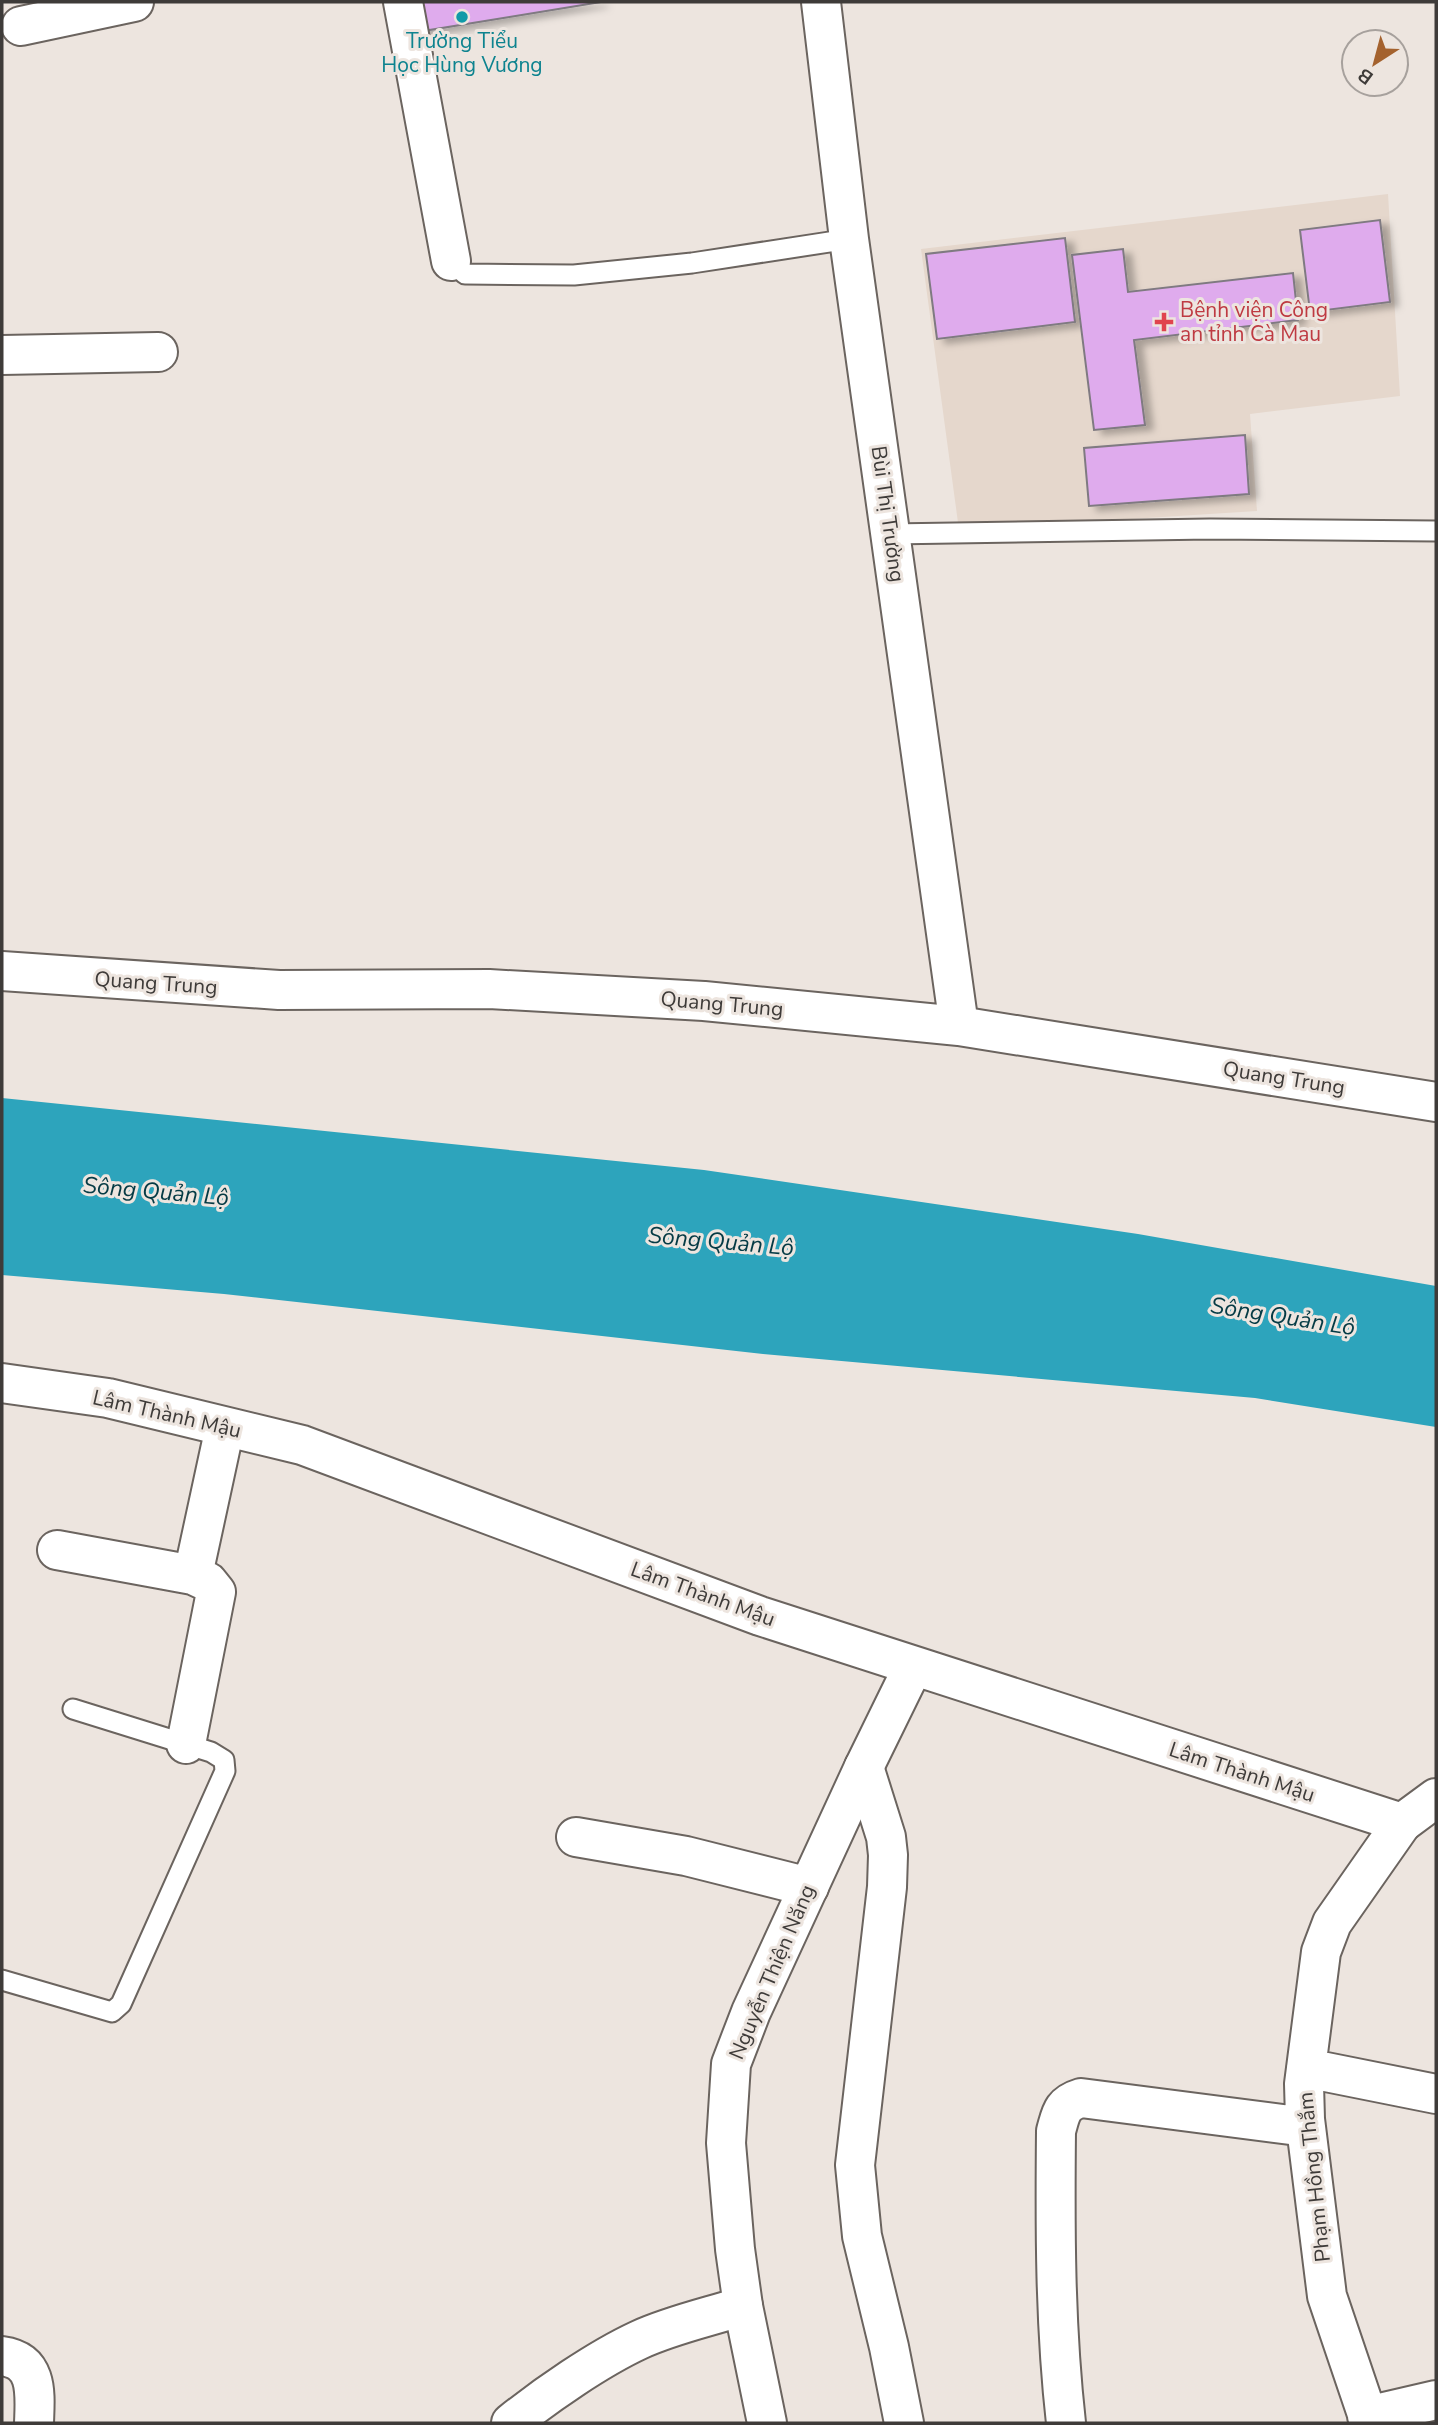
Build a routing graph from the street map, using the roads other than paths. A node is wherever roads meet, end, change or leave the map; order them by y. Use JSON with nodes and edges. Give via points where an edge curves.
{"nodes":[{"id":1,"x":134,"y":2,"type":"edge"},
{"id":2,"x":403,"y":2,"type":"edge"},
{"id":3,"x":821,"y":2,"type":"edge"},
{"id":4,"x":21,"y":26,"type":"dead end"},
{"id":5,"x":849,"y":239,"type":"junction"},
{"id":6,"x":451,"y":261,"type":"joint"},
{"id":7,"x":158,"y":352,"type":"dead end"},
{"id":8,"x":2,"y":355,"type":"edge"},
{"id":9,"x":1436,"y":531,"type":"edge"},
{"id":10,"x":890,"y":534,"type":"junction"},
{"id":11,"x":2,"y":971,"type":"edge"},
{"id":12,"x":959,"y":1026,"type":"junction"},
{"id":13,"x":1436,"y":1102,"type":"edge"},
{"id":14,"x":2,"y":1383,"type":"edge"},
{"id":15,"x":225,"y":1427,"type":"junction"},
{"id":16,"x":57,"y":1550,"type":"dead end"},
{"id":17,"x":192,"y":1575,"type":"junction"},
{"id":18,"x":913,"y":1667,"type":"junction"},
{"id":19,"x":74,"y":1709,"type":"dead end"},
{"id":20,"x":186,"y":1744,"type":"junction"},
{"id":21,"x":864,"y":1767,"type":"junction"},
{"id":22,"x":1436,"y":1798,"type":"edge"},
{"id":23,"x":1402,"y":1823,"type":"junction"},
{"id":24,"x":576,"y":1837,"type":"dead end"},
{"id":25,"x":809,"y":1887,"type":"junction"},
{"id":26,"x":2,"y":1980,"type":"edge"},
{"id":27,"x":1306,"y":2068,"type":"junction"},
{"id":28,"x":1436,"y":2094,"type":"edge"},
{"id":29,"x":1306,"y":2127,"type":"junction"},
{"id":30,"x":743,"y":2306,"type":"junction"},
{"id":31,"x":2,"y":2356,"type":"edge"},
{"id":32,"x":1436,"y":2400,"type":"edge"},
{"id":33,"x":1368,"y":2420,"type":"edge"},
{"id":34,"x":34,"y":2423,"type":"edge"},
{"id":35,"x":511,"y":2423,"type":"edge"},
{"id":36,"x":767,"y":2423,"type":"edge"},
{"id":37,"x":904,"y":2423,"type":"edge"},
{"id":38,"x":1066,"y":2423,"type":"edge"}],
"edges":[{"from":1,"to":4,"type":"street"},
{"from":2,"to":6,"type":"street"},
{"from":3,"to":5,"type":"street","name":"Bùi Thị Trường"},
{"from":5,"to":6,"type":"lane","via":[[574,275],[465,274]]},
{"from":5,"to":10,"type":"street","name":"Bùi Thị Trường"},
{"from":7,"to":8,"type":"street"},
{"from":9,"to":10,"type":"lane"},
{"from":10,"to":12,"type":"street","name":"Bùi Thị Trường"},
{"from":11,"to":12,"type":"street","name":"Quang Trung","via":[[279,990],[489,989],[611,995]]},
{"from":12,"to":13,"type":"street","name":"Quang Trung"},
{"from":14,"to":15,"type":"street","name":"Lâm Thành Mậu","via":[[108,1398]]},
{"from":15,"to":17,"type":"street"},
{"from":15,"to":18,"type":"street","name":"Lâm Thành Mậu","via":[[302,1446],[760,1616]]},
{"from":16,"to":17,"type":"street"},
{"from":17,"to":20,"type":"street","via":[[208,1581],[216,1591]]},
{"from":18,"to":21,"type":"street","name":"Nguyễn Thiện Năng"},
{"from":18,"to":23,"type":"street","name":"Lâm Thành Mậu"},
{"from":19,"to":20,"type":"lane"},
{"from":20,"to":26,"type":"lane","via":[[224,1760],[225,1771],[121,2004],[112,2012]]},
{"from":21,"to":25,"type":"street","name":"Nguyễn Thiện Năng"},
{"from":21,"to":37,"type":"street","via":[[886,1837],[888,1865],[855,2165],[862,2236]]},
{"from":22,"to":23,"type":"street","name":"Phạm Hồng Thắm"},
{"from":23,"to":27,"type":"street","name":"Phạm Hồng Thắm","via":[[1332,1923],[1321,1952]]},
{"from":24,"to":25,"type":"street","via":[[686,1856]]},
{"from":25,"to":30,"type":"street","name":"Nguyễn Thiện Năng","via":[[731,2064],[726,2143]]},
{"from":27,"to":28,"type":"street"},
{"from":27,"to":29,"type":"street","name":"Phạm Hồng Thắm"},
{"from":29,"to":33,"type":"street","name":"Phạm Hồng Thắm","via":[[1327,2296]]},
{"from":29,"to":38,"type":"street","via":[[1081,2098],[1069,2102],[1056,2132],[1055,2268]]},
{"from":30,"to":35,"type":"street","via":[[641,2339]]},
{"from":30,"to":36,"type":"street","name":"Nguyễn Thiện Năng"},
{"from":31,"to":34,"type":"street","via":[[23,2364],[31,2376]]},
{"from":32,"to":33,"type":"street"}]}
